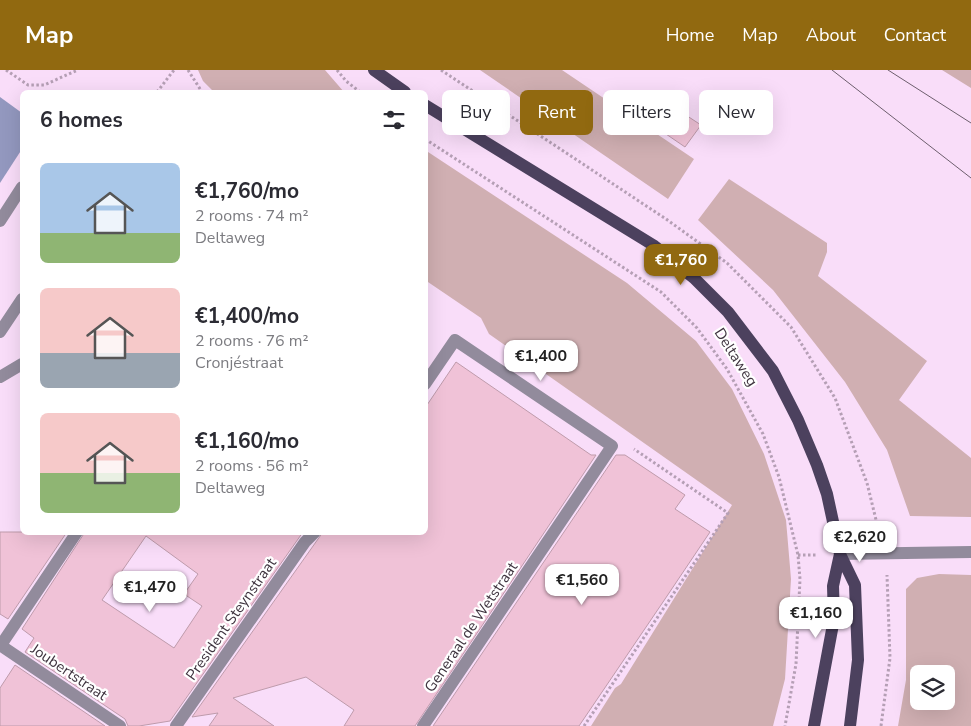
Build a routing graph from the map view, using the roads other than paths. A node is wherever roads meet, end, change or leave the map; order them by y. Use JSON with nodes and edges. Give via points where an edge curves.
{"nodes":[{"id":1,"x":374,"y":70,"type":"edge"},
{"id":2,"x":402,"y":90,"type":"edge"},
{"id":3,"x":428,"y":107,"type":"edge"},
{"id":4,"x":20,"y":190,"type":"edge"},
{"id":5,"x":0,"y":221,"type":"edge"},
{"id":6,"x":20,"y":302,"type":"edge"},
{"id":7,"x":0,"y":332,"type":"edge"},
{"id":8,"x":20,"y":365,"type":"edge"},
{"id":9,"x":0,"y":377,"type":"edge"},
{"id":10,"x":428,"y":380,"type":"edge"},
{"id":11,"x":76,"y":535,"type":"edge"},
{"id":12,"x":313,"y":535,"type":"edge"},
{"id":13,"x":971,"y":552,"type":"edge"},
{"id":14,"x":840,"y":554,"type":"junction"},
{"id":15,"x":0,"y":645,"type":"edge"},
{"id":16,"x":120,"y":726,"type":"edge"},
{"id":17,"x":176,"y":726,"type":"edge"},
{"id":18,"x":423,"y":726,"type":"edge"},
{"id":19,"x":814,"y":726,"type":"edge"},
{"id":20,"x":850,"y":726,"type":"edge"}],
"edges":[{"from":1,"to":2,"type":"main road"},
{"from":3,"to":14,"type":"main road","name":"Deltaweg","via":[[653,245],[694,278],[728,312],[773,372],[798,420],[828,494]]},
{"from":4,"to":5,"type":"street"},
{"from":6,"to":7,"type":"street"},
{"from":8,"to":9,"type":"street"},
{"from":10,"to":18,"type":"street","name":"Generaal de Wetstraat","via":[[455,340],[612,446]]},
{"from":11,"to":15,"type":"street"},
{"from":12,"to":17,"type":"street","name":"President Steynstraat"},
{"from":13,"to":14,"type":"street"},
{"from":14,"to":19,"type":"main road","name":"Deltaweg","via":[[833,586],[834,619]]},
{"from":14,"to":20,"type":"main road","name":"Deltaweg","via":[[855,585],[858,614],[857,680]]},
{"from":15,"to":16,"type":"street","name":"Joubertstraat"}]}
